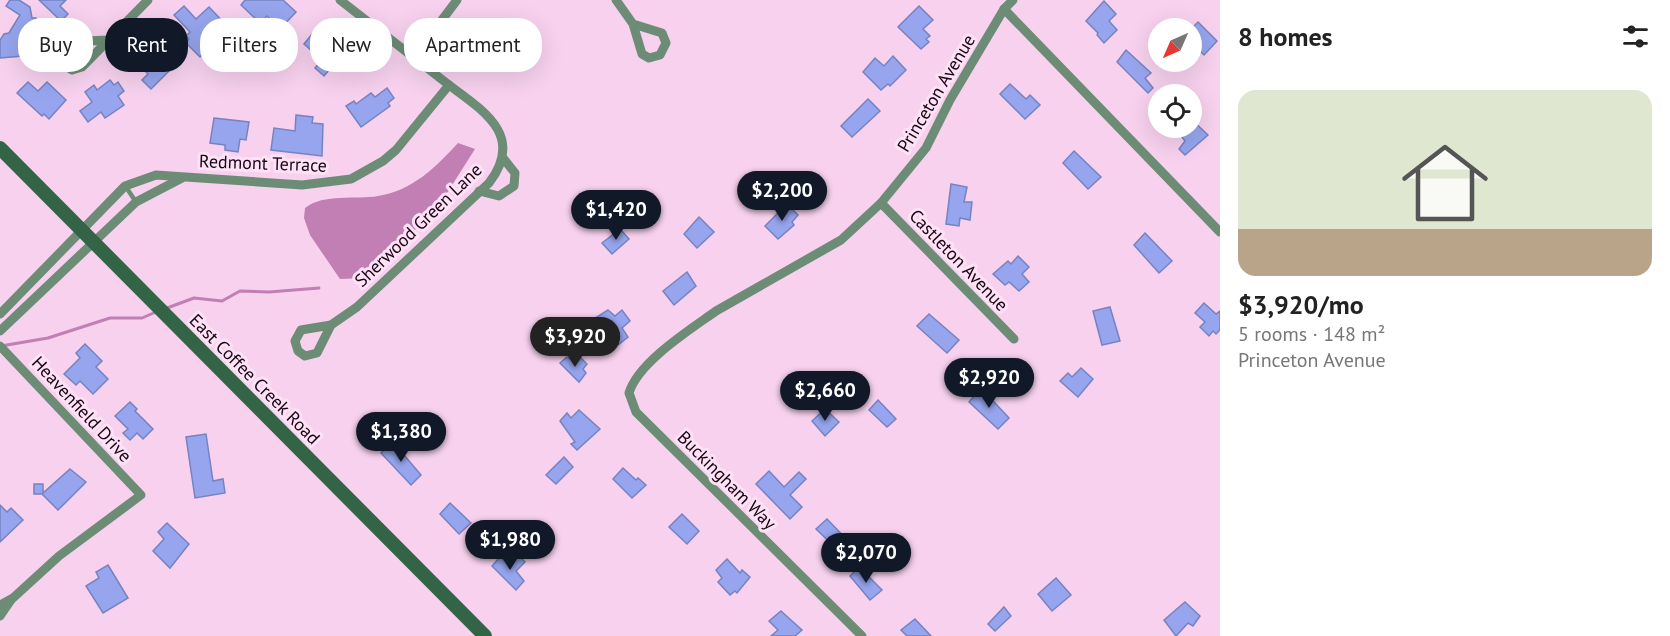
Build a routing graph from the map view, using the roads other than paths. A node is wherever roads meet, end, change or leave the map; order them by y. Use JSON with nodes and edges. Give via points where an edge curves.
{"nodes":[{"id":1,"x":148,"y":0,"type":"edge"},
{"id":2,"x":340,"y":0,"type":"edge"},
{"id":3,"x":458,"y":0,"type":"edge"},
{"id":4,"x":616,"y":0,"type":"edge"},
{"id":5,"x":1013,"y":0,"type":"edge"},
{"id":6,"x":1004,"y":9,"type":"junction"},
{"id":7,"x":130,"y":18,"type":"edge"},
{"id":8,"x":444,"y":18,"type":"edge"},
{"id":9,"x":633,"y":24,"type":"dead end"},
{"id":10,"x":107,"y":40,"type":"joint"},
{"id":11,"x":404,"y":49,"type":"edge"},
{"id":12,"x":433,"y":72,"type":"edge"},
{"id":13,"x":449,"y":85,"type":"junction"},
{"id":14,"x":0,"y":148,"type":"edge"},
{"id":15,"x":503,"y":158,"type":"junction"},
{"id":16,"x":184,"y":177,"type":"junction"},
{"id":17,"x":125,"y":186,"type":"junction"},
{"id":18,"x":479,"y":191,"type":"junction"},
{"id":19,"x":136,"y":202,"type":"junction"},
{"id":20,"x":880,"y":203,"type":"junction"},
{"id":21,"x":82,"y":230,"type":"junction"},
{"id":22,"x":1220,"y":232,"type":"edge"},
{"id":23,"x":93,"y":242,"type":"junction"},
{"id":24,"x":44,"y":269,"type":"junction"},
{"id":25,"x":54,"y":280,"type":"junction"},
{"id":26,"x":14,"y":300,"type":"junction"},
{"id":27,"x":24,"y":310,"type":"junction"},
{"id":28,"x":0,"y":314,"type":"edge"},
{"id":29,"x":331,"y":325,"type":"dead end"},
{"id":30,"x":0,"y":331,"type":"edge"},
{"id":31,"x":1014,"y":339,"type":"dead end"},
{"id":32,"x":0,"y":346,"type":"edge"},
{"id":33,"x":629,"y":393,"type":"joint"},
{"id":34,"x":13,"y":598,"type":"junction"},
{"id":35,"x":0,"y":605,"type":"edge"},
{"id":36,"x":0,"y":616,"type":"edge"},
{"id":37,"x":485,"y":636,"type":"edge"},
{"id":38,"x":862,"y":636,"type":"edge"}],
"edges":[{"from":1,"to":7,"type":"street"},
{"from":2,"to":11,"type":"street"},
{"from":3,"to":8,"type":"street"},
{"from":4,"to":9,"type":"street"},
{"from":5,"to":6,"type":"street","name":"Princeton Avenue"},
{"from":6,"to":20,"type":"street","name":"Princeton Avenue","via":[[926,148]]},
{"from":6,"to":22,"type":"street"},
{"from":10,"to":10,"type":"street","via":[[68,42],[62,47],[60,59],[69,69],[79,69]]},
{"from":12,"to":13,"type":"street"},
{"from":13,"to":15,"type":"street","name":"Sherwood Green Lane","via":[[495,124],[502,139]]},
{"from":13,"to":16,"type":"street","name":"Redmont Terrace","via":[[396,150],[351,178],[302,185]]},
{"from":14,"to":21,"type":"street","name":"East Coffee Creek Road"},
{"from":15,"to":18,"type":"street","name":"Sherwood Green Lane","via":[[495,175]]},
{"from":15,"to":18,"type":"street","via":[[515,173],[514,186],[499,196]]},
{"from":16,"to":17,"type":"street","name":"Redmont Terrace","via":[[156,175]]},
{"from":16,"to":19,"type":"street","name":"Redmont Terrace"},
{"from":17,"to":19,"type":"lane"},
{"from":17,"to":21,"type":"street","name":"Redmont Terrace"},
{"from":18,"to":29,"type":"street","name":"Sherwood Green Lane","via":[[357,307]]},
{"from":19,"to":23,"type":"street","name":"Redmont Terrace"},
{"from":20,"to":31,"type":"street","name":"Castleton Avenue"},
{"from":20,"to":33,"type":"street","name":"Princeton Avenue","via":[[841,240],[716,310],[639,374]]},
{"from":21,"to":23,"type":"street","name":"East Coffee Creek Road"},
{"from":21,"to":24,"type":"street","name":"Redmont Terrace"},
{"from":23,"to":25,"type":"street","name":"Redmont Terrace"},
{"from":23,"to":37,"type":"street","name":"East Coffee Creek Road"},
{"from":24,"to":25,"type":"lane"},
{"from":24,"to":26,"type":"street","name":"Redmont Terrace"},
{"from":25,"to":27,"type":"street","name":"Redmont Terrace"},
{"from":26,"to":27,"type":"lane"},
{"from":26,"to":28,"type":"street","name":"Redmont Terrace"},
{"from":27,"to":30,"type":"street","name":"Redmont Terrace"},
{"from":32,"to":34,"type":"street","name":"Heavenfield Drive","via":[[141,495],[59,556]]},
{"from":33,"to":38,"type":"street","name":"Buckingham Way","via":[[636,412]]},
{"from":34,"to":35,"type":"street"},
{"from":34,"to":36,"type":"street"}]}
